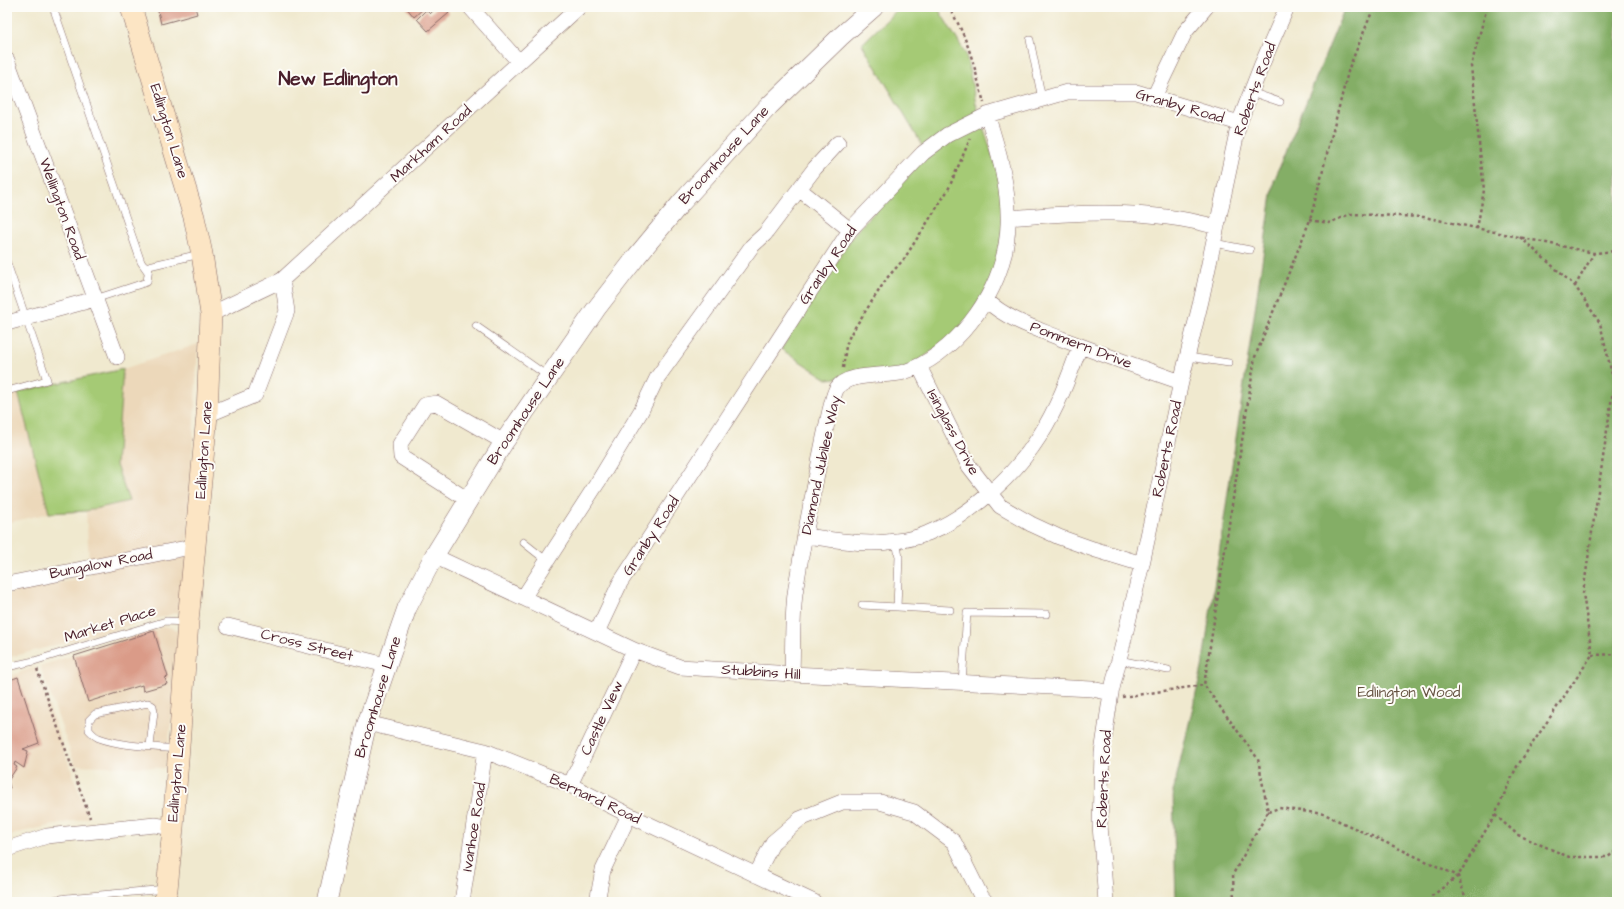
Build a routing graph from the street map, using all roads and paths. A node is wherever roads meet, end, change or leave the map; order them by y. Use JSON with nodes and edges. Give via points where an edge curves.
{"nodes":[{"id":1,"x":53,"y":7,"type":"edge"},
{"id":2,"x":131,"y":7,"type":"edge"},
{"id":3,"x":470,"y":7,"type":"edge"},
{"id":4,"x":579,"y":7,"type":"edge"},
{"id":5,"x":874,"y":7,"type":"edge"},
{"id":6,"x":948,"y":7,"type":"edge"},
{"id":7,"x":1206,"y":7,"type":"edge"},
{"id":8,"x":1287,"y":7,"type":"edge"},
{"id":9,"x":1374,"y":7,"type":"edge"},
{"id":10,"x":1487,"y":7,"type":"edge"},
{"id":11,"x":1030,"y":40,"type":"dead end"},
{"id":12,"x":7,"y":60,"type":"edge"},
{"id":13,"x":519,"y":62,"type":"junction"},
{"id":14,"x":1251,"y":92,"type":"junction"},
{"id":15,"x":1154,"y":97,"type":"junction"},
{"id":16,"x":1042,"y":100,"type":"junction"},
{"id":17,"x":1280,"y":102,"type":"dead end"},
{"id":18,"x":987,"y":115,"type":"junction"},
{"id":19,"x":972,"y":121,"type":"junction"},
{"id":20,"x":1240,"y":123,"type":"junction"},
{"id":21,"x":838,"y":143,"type":"dead end"},
{"id":22,"x":799,"y":189,"type":"junction"},
{"id":23,"x":1009,"y":218,"type":"junction"},
{"id":24,"x":1310,"y":220,"type":"junction"},
{"id":25,"x":1217,"y":227,"type":"junction"},
{"id":26,"x":1477,"y":229,"type":"junction"},
{"id":27,"x":850,"y":230,"type":"junction"},
{"id":28,"x":1520,"y":237,"type":"junction"},
{"id":29,"x":1214,"y":243,"type":"junction"},
{"id":30,"x":1250,"y":250,"type":"dead end"},
{"id":31,"x":1617,"y":251,"type":"edge"},
{"id":32,"x":1594,"y":253,"type":"junction"},
{"id":33,"x":202,"y":254,"type":"junction"},
{"id":34,"x":7,"y":263,"type":"edge"},
{"id":35,"x":148,"y":272,"type":"junction"},
{"id":36,"x":282,"y":280,"type":"junction"},
{"id":37,"x":1575,"y":286,"type":"junction"},
{"id":38,"x":95,"y":299,"type":"junction"},
{"id":39,"x":986,"y":300,"type":"junction"},
{"id":40,"x":211,"y":314,"type":"junction"},
{"id":41,"x":26,"y":318,"type":"junction"},
{"id":42,"x":7,"y":324,"type":"edge"},
{"id":43,"x":476,"y":326,"type":"dead end"},
{"id":44,"x":1080,"y":346,"type":"junction"},
{"id":45,"x":117,"y":357,"type":"dead end"},
{"id":46,"x":1188,"y":357,"type":"junction"},
{"id":47,"x":1229,"y":363,"type":"dead end"},
{"id":48,"x":919,"y":366,"type":"junction"},
{"id":49,"x":549,"y":378,"type":"junction"},
{"id":50,"x":843,"y":382,"type":"junction"},
{"id":51,"x":1181,"y":382,"type":"junction"},
{"id":52,"x":7,"y":391,"type":"edge"},
{"id":53,"x":207,"y":415,"type":"junction"},
{"id":54,"x":504,"y":442,"type":"junction"},
{"id":55,"x":989,"y":493,"type":"junction"},
{"id":56,"x":468,"y":500,"type":"junction"},
{"id":57,"x":806,"y":536,"type":"junction"},
{"id":58,"x":896,"y":541,"type":"junction"},
{"id":59,"x":523,"y":542,"type":"dead end"},
{"id":60,"x":196,"y":546,"type":"junction"},
{"id":61,"x":434,"y":556,"type":"junction"},
{"id":62,"x":547,"y":561,"type":"junction"},
{"id":63,"x":1142,"y":564,"type":"junction"},
{"id":64,"x":7,"y":584,"type":"edge"},
{"id":65,"x":523,"y":598,"type":"junction"},
{"id":66,"x":862,"y":605,"type":"dead end"},
{"id":67,"x":897,"y":607,"type":"junction"},
{"id":68,"x":950,"y":610,"type":"dead end"},
{"id":69,"x":1048,"y":614,"type":"dead end"},
{"id":70,"x":188,"y":622,"type":"junction"},
{"id":71,"x":228,"y":626,"type":"dead end"},
{"id":72,"x":597,"y":632,"type":"junction"},
{"id":73,"x":634,"y":650,"type":"junction"},
{"id":74,"x":1617,"y":654,"type":"edge"},
{"id":75,"x":1592,"y":655,"type":"junction"},
{"id":76,"x":37,"y":660,"type":"junction"},
{"id":77,"x":1119,"y":660,"type":"junction"},
{"id":78,"x":386,"y":665,"type":"junction"},
{"id":79,"x":7,"y":667,"type":"edge"},
{"id":80,"x":1168,"y":670,"type":"dead end"},
{"id":81,"x":792,"y":674,"type":"junction"},
{"id":82,"x":962,"y":683,"type":"junction"},
{"id":83,"x":1204,"y":685,"type":"junction"},
{"id":84,"x":1110,"y":696,"type":"junction"},
{"id":85,"x":367,"y":723,"type":"junction"},
{"id":86,"x":150,"y":746,"type":"junction"},
{"id":87,"x":180,"y":749,"type":"junction"},
{"id":88,"x":485,"y":751,"type":"junction"},
{"id":89,"x":570,"y":785,"type":"junction"},
{"id":90,"x":1268,"y":812,"type":"junction"},
{"id":91,"x":629,"y":815,"type":"junction"},
{"id":92,"x":1495,"y":815,"type":"junction"},
{"id":93,"x":173,"y":828,"type":"junction"},
{"id":94,"x":95,"y":831,"type":"junction"},
{"id":95,"x":7,"y":850,"type":"edge"},
{"id":96,"x":1617,"y":850,"type":"edge"},
{"id":97,"x":756,"y":874,"type":"junction"},
{"id":98,"x":1458,"y":876,"type":"junction"},
{"id":99,"x":166,"y":895,"type":"edge"},
{"id":100,"x":41,"y":902,"type":"edge"},
{"id":101,"x":328,"y":902,"type":"edge"},
{"id":102,"x":462,"y":902,"type":"edge"},
{"id":103,"x":597,"y":902,"type":"edge"},
{"id":104,"x":814,"y":902,"type":"edge"},
{"id":105,"x":986,"y":902,"type":"edge"},
{"id":106,"x":1106,"y":902,"type":"edge"},
{"id":107,"x":1234,"y":902,"type":"edge"},
{"id":108,"x":1434,"y":902,"type":"edge"},
{"id":109,"x":1467,"y":902,"type":"edge"}],
"edges":[{"from":1,"to":35,"type":"lane","via":[[141,262]]},
{"from":2,"to":33,"type":"main road","name":"Edlington Lane","via":[[185,183]]},
{"from":3,"to":13,"type":"street"},
{"from":4,"to":13,"type":"street","name":"Markham Road"},
{"from":5,"to":49,"type":"street","name":"Broomhouse Lane","via":[[769,106],[681,203],[596,310]]},
{"from":6,"to":18,"type":"path","via":[[958,21],[967,42]]},
{"from":7,"to":15,"type":"street","via":[[1185,32]]},
{"from":8,"to":14,"type":"street","name":"Roberts Road"},
{"from":9,"to":24,"type":"path","via":[[1349,68]]},
{"from":10,"to":26,"type":"path","via":[[1471,66],[1484,190]]},
{"from":11,"to":16,"type":"lane"},
{"from":12,"to":38,"type":"street","name":"Wellington Road"},
{"from":13,"to":36,"type":"street","name":"Markham Road"},
{"from":14,"to":17,"type":"lane"},
{"from":14,"to":20,"type":"street","name":"Roberts Road"},
{"from":15,"to":16,"type":"street","name":"Granby Road","via":[[1136,92],[1067,92]]},
{"from":15,"to":20,"type":"street","name":"Granby Road"},
{"from":16,"to":18,"type":"street","name":"Granby Road"},
{"from":18,"to":19,"type":"street","name":"Granby Road"},
{"from":18,"to":23,"type":"street","name":"Diamond Jubilee Way","via":[[1002,169]]},
{"from":19,"to":27,"type":"street","name":"Granby Road","via":[[946,135],[923,153]]},
{"from":19,"to":50,"type":"path","via":[[974,129],[948,190],[904,259],[886,278],[850,334],[843,365]]},
{"from":20,"to":25,"type":"street","name":"Roberts Road"},
{"from":21,"to":22,"type":"street"},
{"from":22,"to":27,"type":"street"},
{"from":22,"to":62,"type":"street","via":[[765,234],[752,246],[657,378],[641,411]]},
{"from":23,"to":25,"type":"street","via":[[1119,212],[1183,219]]},
{"from":23,"to":39,"type":"street","name":"Diamond Jubilee Way","via":[[1004,257]]},
{"from":24,"to":26,"type":"path","via":[[1330,223],[1350,214],[1416,217]]},
{"from":24,"to":83,"type":"path","via":[[1255,356]]},
{"from":25,"to":29,"type":"street","name":"Roberts Road"},
{"from":26,"to":28,"type":"path"},
{"from":27,"to":72,"type":"street","name":"Granby Road","via":[[624,576]]},
{"from":28,"to":32,"type":"path"},
{"from":28,"to":37,"type":"path"},
{"from":29,"to":30,"type":"lane"},
{"from":29,"to":46,"type":"street","name":"Roberts Road"},
{"from":31,"to":32,"type":"path"},
{"from":32,"to":37,"type":"path"},
{"from":33,"to":35,"type":"lane","via":[[149,266]]},
{"from":33,"to":40,"type":"main road","name":"Edlington Lane"},
{"from":34,"to":41,"type":"lane"},
{"from":35,"to":38,"type":"lane","via":[[147,282]]},
{"from":36,"to":40,"type":"street","name":"Markham Road"},
{"from":36,"to":53,"type":"street","via":[[287,310],[255,395]]},
{"from":37,"to":75,"type":"path","via":[[1600,323],[1614,383],[1583,593]]},
{"from":38,"to":41,"type":"street"},
{"from":38,"to":45,"type":"street","name":"Wellington Road"},
{"from":39,"to":44,"type":"street","name":"Pommern Drive","via":[[1015,320]]},
{"from":39,"to":48,"type":"street","name":"Diamond Jubilee Way","via":[[955,340],[942,352]]},
{"from":40,"to":53,"type":"main road","name":"Edlington Lane"},
{"from":41,"to":42,"type":"street"},
{"from":41,"to":52,"type":"lane","via":[[47,380]]},
{"from":43,"to":49,"type":"lane"},
{"from":44,"to":51,"type":"street","name":"Pommern Drive"},
{"from":44,"to":55,"type":"street","via":[[1039,437],[1009,474]]},
{"from":46,"to":47,"type":"lane"},
{"from":46,"to":51,"type":"street","name":"Roberts Road"},
{"from":48,"to":50,"type":"street","name":"Diamond Jubilee Way","via":[[898,373]]},
{"from":48,"to":55,"type":"street","name":"Isinglass Drive","via":[[966,460]]},
{"from":49,"to":54,"type":"street","name":"Broomhouse Lane"},
{"from":50,"to":57,"type":"street","name":"Diamond Jubilee Way","via":[[835,394],[824,435]]},
{"from":51,"to":63,"type":"street","name":"Roberts Road"},
{"from":53,"to":60,"type":"main road","name":"Edlington Lane"},
{"from":54,"to":56,"type":"street","name":"Broomhouse Lane"},
{"from":54,"to":56,"type":"street","via":[[436,403],[425,405],[400,444],[401,457]]},
{"from":55,"to":58,"type":"street","via":[[956,519],[927,534]]},
{"from":55,"to":63,"type":"street","name":"Isinglass Drive","via":[[1000,506],[1059,537]]},
{"from":56,"to":61,"type":"street","name":"Broomhouse Lane"},
{"from":57,"to":58,"type":"street","via":[[870,544]]},
{"from":57,"to":81,"type":"street","name":"Diamond Jubilee Way","via":[[795,595]]},
{"from":58,"to":67,"type":"lane","via":[[899,557]]},
{"from":59,"to":62,"type":"lane"},
{"from":60,"to":64,"type":"street","name":"Bungalow Road"},
{"from":60,"to":70,"type":"main road","name":"Edlington Lane"},
{"from":61,"to":65,"type":"street","name":"Stubbins Hill"},
{"from":61,"to":78,"type":"street","name":"Broomhouse Lane","via":[[407,608]]},
{"from":62,"to":65,"type":"street"},
{"from":63,"to":77,"type":"street","name":"Roberts Road"},
{"from":65,"to":72,"type":"street","name":"Stubbins Hill"},
{"from":66,"to":67,"type":"lane"},
{"from":67,"to":68,"type":"lane"},
{"from":69,"to":82,"type":"lane","via":[[967,614]]},
{"from":70,"to":76,"type":"lane","name":"Market Place","via":[[166,621]]},
{"from":70,"to":87,"type":"main road","name":"Edlington Lane"},
{"from":71,"to":78,"type":"street","name":"Cross Street"},
{"from":72,"to":73,"type":"street","name":"Stubbins Hill"},
{"from":73,"to":81,"type":"street","name":"Stubbins Hill","via":[[680,667]]},
{"from":73,"to":89,"type":"street","name":"Castle View"},
{"from":74,"to":75,"type":"path"},
{"from":75,"to":92,"type":"path","via":[[1516,768]]},
{"from":76,"to":79,"type":"lane","name":"Market Place"},
{"from":76,"to":94,"type":"path"},
{"from":77,"to":80,"type":"lane"},
{"from":77,"to":84,"type":"street","name":"Roberts Road"},
{"from":78,"to":85,"type":"street","name":"Broomhouse Lane"},
{"from":81,"to":82,"type":"street","name":"Stubbins Hill"},
{"from":82,"to":84,"type":"street","name":"Stubbins Hill","via":[[1092,689]]},
{"from":83,"to":84,"type":"path"},
{"from":83,"to":90,"type":"path","via":[[1258,759]]},
{"from":84,"to":106,"type":"street","name":"Roberts Road","via":[[1102,753],[1100,825]]},
{"from":85,"to":88,"type":"street","name":"Bernard Road"},
{"from":85,"to":101,"type":"street","name":"Broomhouse Lane"},
{"from":86,"to":86,"type":"lane","via":[[97,738],[89,730],[89,720],[95,714],[148,703],[153,706],[154,712]]},
{"from":86,"to":87,"type":"lane"},
{"from":87,"to":93,"type":"main road","name":"Edlington Lane"},
{"from":88,"to":89,"type":"street","name":"Bernard Road"},
{"from":88,"to":102,"type":"street","name":"Ivanhoe Road"},
{"from":89,"to":91,"type":"street","name":"Bernard Road"},
{"from":90,"to":98,"type":"path","via":[[1279,808],[1324,814]]},
{"from":90,"to":107,"type":"path","via":[[1233,874]]},
{"from":91,"to":97,"type":"street","name":"Bernard Road"},
{"from":91,"to":103,"type":"street","via":[[603,870]]},
{"from":92,"to":96,"type":"path","via":[[1518,835],[1569,857],[1608,857]]},
{"from":92,"to":98,"type":"path"},
{"from":93,"to":94,"type":"street","via":[[155,825]]},
{"from":93,"to":99,"type":"main road","name":"Edlington Lane"},
{"from":94,"to":95,"type":"street","via":[[47,836]]},
{"from":97,"to":104,"type":"street","name":"Bernard Road"},
{"from":97,"to":105,"type":"street","via":[[773,842],[800,819],[842,802],[880,802],[914,812],[954,842]]},
{"from":98,"to":108,"type":"path","via":[[1432,896]]},
{"from":98,"to":109,"type":"path"},
{"from":99,"to":100,"type":"lane","via":[[67,898]]}]}
